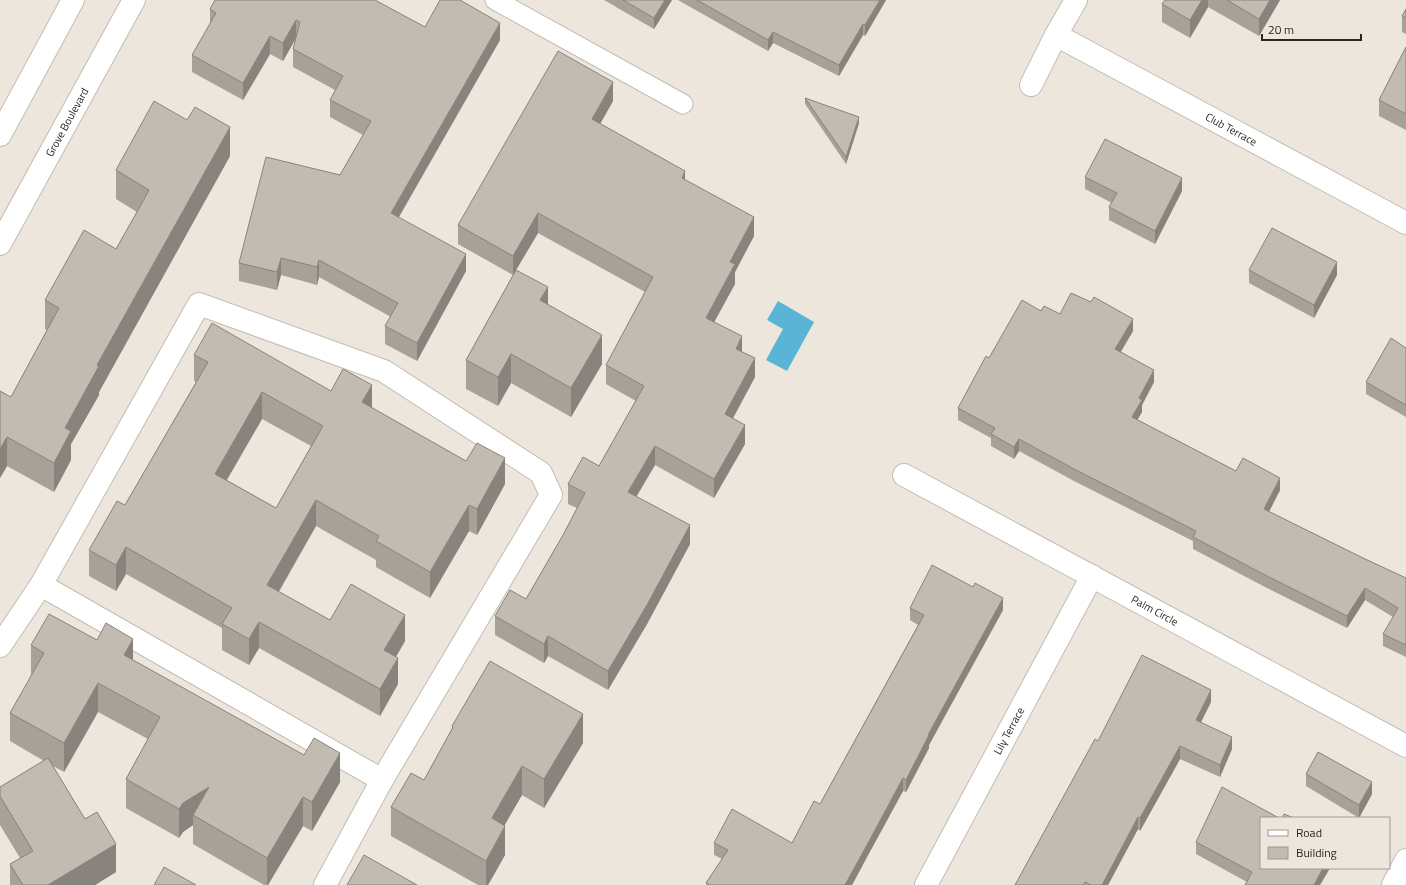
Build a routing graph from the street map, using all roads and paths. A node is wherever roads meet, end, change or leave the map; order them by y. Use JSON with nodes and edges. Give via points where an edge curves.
{"nodes":[{"id":1,"x":73,"y":0,"type":"edge"},
{"id":2,"x":134,"y":0,"type":"edge"},
{"id":3,"x":495,"y":0,"type":"edge"},
{"id":4,"x":1076,"y":0,"type":"edge"},
{"id":5,"x":1056,"y":35,"type":"junction"},
{"id":6,"x":1031,"y":86,"type":"dead end"},
{"id":7,"x":683,"y":104,"type":"dead end"},
{"id":8,"x":0,"y":135,"type":"edge"},
{"id":9,"x":1406,"y":223,"type":"edge"},
{"id":10,"x":0,"y":244,"type":"edge"},
{"id":11,"x":904,"y":475,"type":"dead end"},
{"id":12,"x":1092,"y":576,"type":"junction"},
{"id":13,"x":41,"y":585,"type":"junction"},
{"id":14,"x":0,"y":646,"type":"edge"},
{"id":15,"x":1406,"y":746,"type":"edge"},
{"id":16,"x":382,"y":780,"type":"junction"},
{"id":17,"x":1406,"y":860,"type":"edge"},
{"id":18,"x":325,"y":885,"type":"edge"},
{"id":19,"x":926,"y":885,"type":"edge"},
{"id":20,"x":1392,"y":885,"type":"edge"}],
"edges":[{"from":1,"to":8,"type":"street"},
{"from":2,"to":10,"type":"street","name":"Grove Boulevard"},
{"from":3,"to":7,"type":"lane"},
{"from":4,"to":5,"type":"street"},
{"from":5,"to":6,"type":"street"},
{"from":5,"to":9,"type":"street","name":"Club Terrace"},
{"from":11,"to":12,"type":"street","name":"Palm Circle"},
{"from":12,"to":15,"type":"street","name":"Palm Circle"},
{"from":12,"to":19,"type":"street","name":"Lily Terrace"},
{"from":13,"to":14,"type":"street"},
{"from":13,"to":16,"type":"street"},
{"from":13,"to":16,"type":"street","via":[[199,304],[384,371],[540,473],[551,496]]},
{"from":16,"to":18,"type":"street"},
{"from":17,"to":20,"type":"street"}]}
